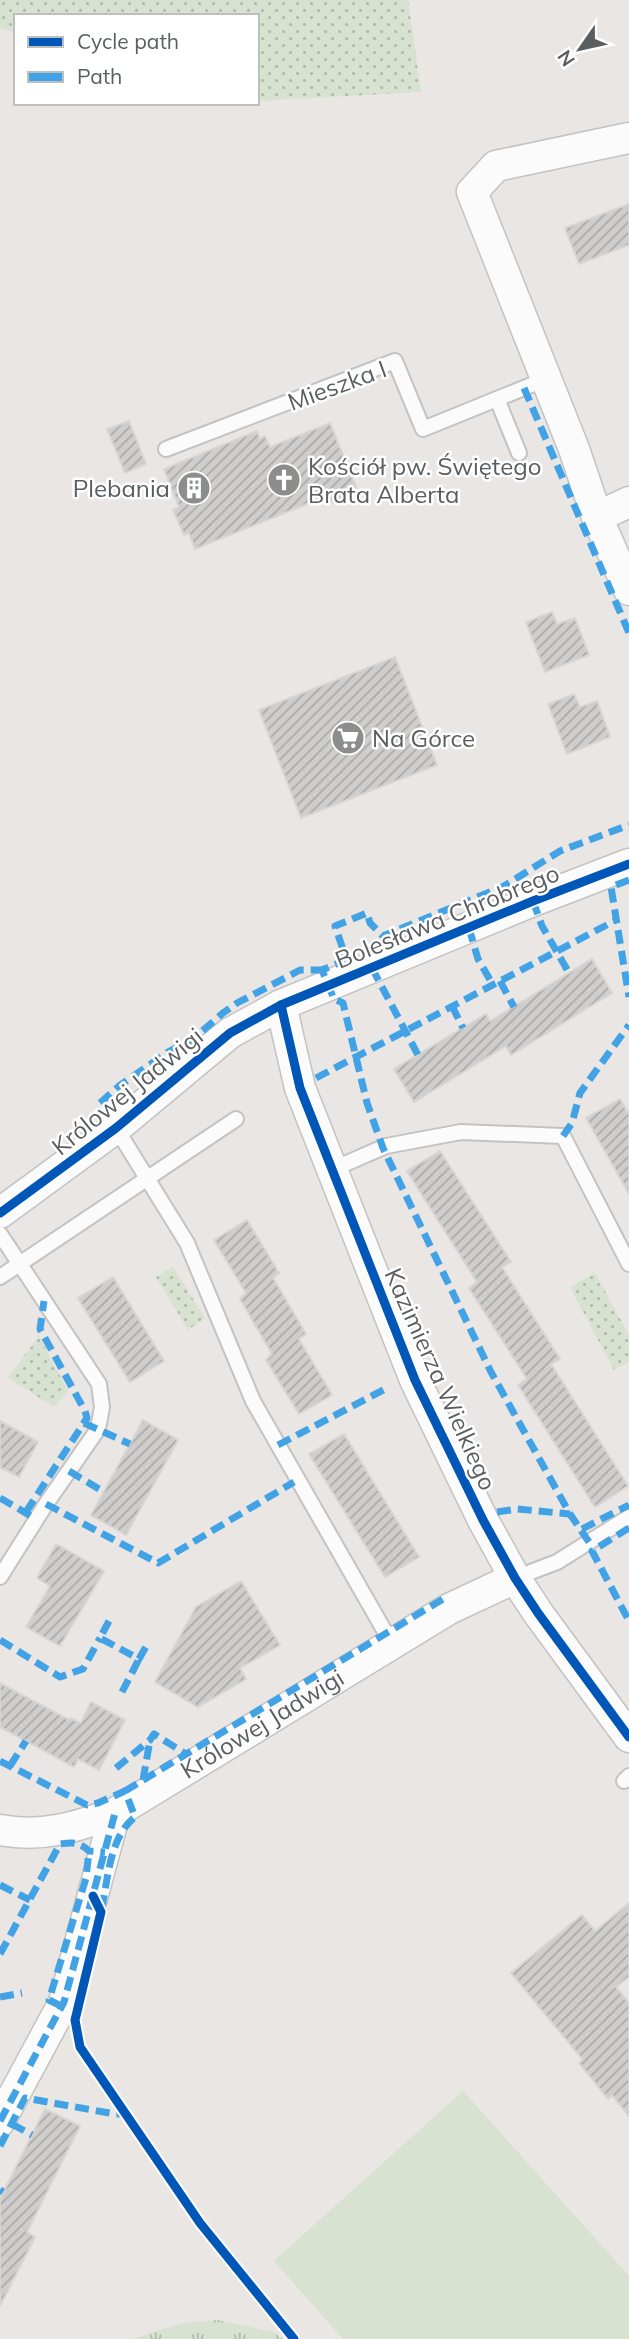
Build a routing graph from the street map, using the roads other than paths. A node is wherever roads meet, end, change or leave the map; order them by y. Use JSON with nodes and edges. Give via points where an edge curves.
{"nodes":[{"id":1,"x":629,"y":138,"type":"edge"},
{"id":2,"x":546,"y":379,"type":"junction"},
{"id":3,"x":497,"y":399,"type":"junction"},
{"id":4,"x":166,"y":449,"type":"dead end"},
{"id":5,"x":519,"y":453,"type":"dead end"},
{"id":6,"x":629,"y":502,"type":"edge"},
{"id":7,"x":597,"y":517,"type":"junction"},
{"id":8,"x":629,"y":590,"type":"edge"},
{"id":9,"x":629,"y":864,"type":"edge"},
{"id":10,"x":281,"y":1005,"type":"junction"},
{"id":11,"x":236,"y":1119,"type":"dead end"},
{"id":12,"x":116,"y":1128,"type":"junction"},
{"id":13,"x":331,"y":1170,"type":"junction"},
{"id":14,"x":147,"y":1179,"type":"junction"},
{"id":15,"x":0,"y":1213,"type":"edge"},
{"id":16,"x":0,"y":1234,"type":"edge"},
{"id":17,"x":20,"y":1263,"type":"junction"},
{"id":18,"x":629,"y":1264,"type":"edge"},
{"id":19,"x":0,"y":1277,"type":"edge"},
{"id":20,"x":629,"y":1517,"type":"edge"},
{"id":21,"x":0,"y":1577,"type":"edge"},
{"id":22,"x":515,"y":1578,"type":"junction"},
{"id":23,"x":392,"y":1644,"type":"junction"},
{"id":24,"x":629,"y":1737,"type":"edge"},
{"id":25,"x":116,"y":1813,"type":"junction"},
{"id":26,"x":0,"y":1830,"type":"edge"},
{"id":27,"x":0,"y":2121,"type":"edge"}],
"edges":[{"from":1,"to":2,"type":"street","via":[[496,166],[472,192]]},
{"from":2,"to":3,"type":"lane","name":"Mieszka I"},
{"from":2,"to":7,"type":"street"},
{"from":3,"to":4,"type":"lane","name":"Mieszka I","via":[[423,429],[395,361]]},
{"from":3,"to":5,"type":"lane"},
{"from":6,"to":7,"type":"street"},
{"from":7,"to":8,"type":"street"},
{"from":9,"to":10,"type":"street","name":"Bolesława Chrobrego"},
{"from":10,"to":12,"type":"street","name":"Królowej Jadwigi","via":[[230,1032]]},
{"from":10,"to":13,"type":"street","name":"Kazimierza Wielkiego","via":[[300,1088]]},
{"from":11,"to":14,"type":"lane"},
{"from":12,"to":14,"type":"lane"},
{"from":12,"to":15,"type":"street","name":"Królowej Jadwigi"},
{"from":13,"to":18,"type":"lane","via":[[386,1146],[461,1132],[563,1136]]},
{"from":13,"to":22,"type":"street","name":"Kazimierza Wielkiego","via":[[415,1380]]},
{"from":14,"to":17,"type":"lane"},
{"from":14,"to":23,"type":"lane","via":[[187,1243],[253,1401]]},
{"from":16,"to":17,"type":"lane"},
{"from":17,"to":19,"type":"lane"},
{"from":17,"to":21,"type":"lane","via":[[99,1384],[102,1406],[98,1429]]},
{"from":20,"to":22,"type":"lane","via":[[557,1562]]},
{"from":22,"to":23,"type":"street","name":"Królowej Jadwigi","via":[[449,1609]]},
{"from":22,"to":24,"type":"street","name":"Kazimierza Wielkiego"},
{"from":23,"to":25,"type":"street","name":"Królowej Jadwigi"},
{"from":25,"to":26,"type":"street","name":"Królowej Jadwigi","via":[[70,1829],[23,1834]]},
{"from":25,"to":27,"type":"street","via":[[64,2002]]}]}
